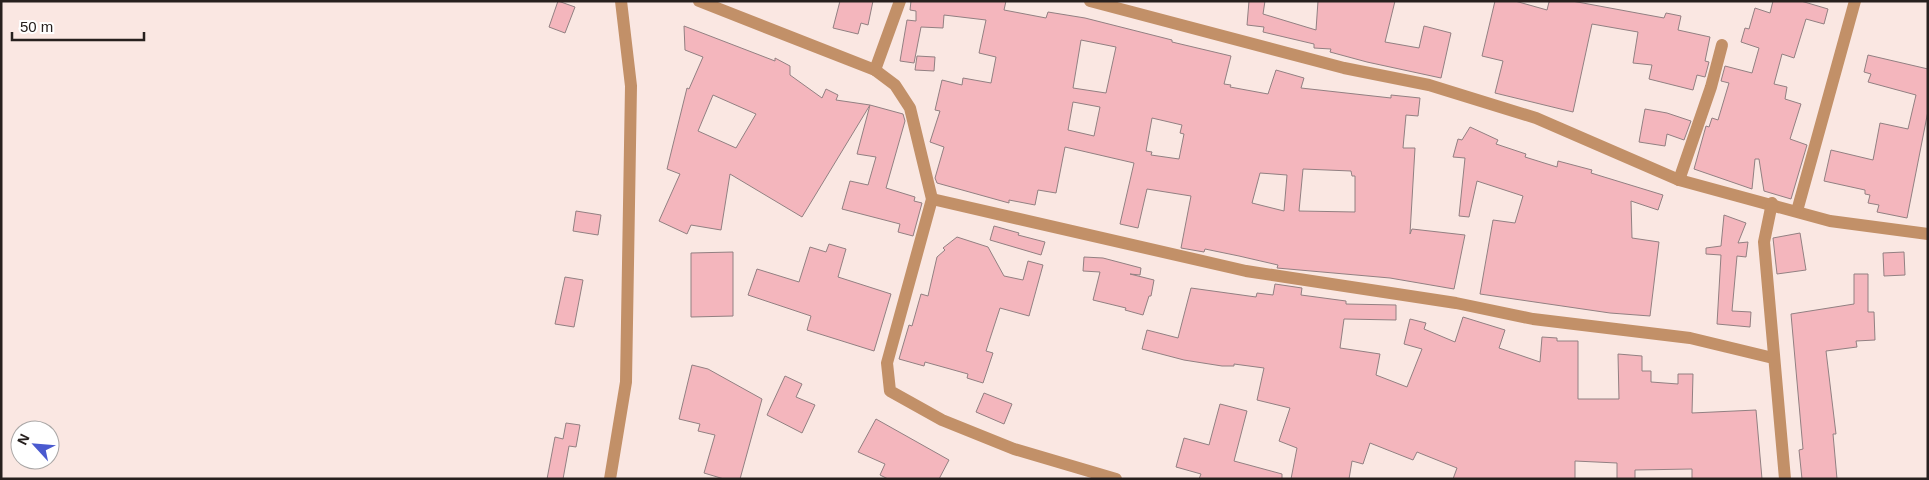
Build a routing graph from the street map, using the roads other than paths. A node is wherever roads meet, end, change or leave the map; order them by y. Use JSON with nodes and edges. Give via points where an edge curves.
{"nodes":[{"id":1,"x":621,"y":1,"type":"edge"},
{"id":2,"x":699,"y":1,"type":"edge"},
{"id":3,"x":900,"y":1,"type":"edge"},
{"id":4,"x":1090,"y":1,"type":"edge"},
{"id":5,"x":1855,"y":1,"type":"edge"},
{"id":6,"x":1722,"y":45,"type":"dead end"},
{"id":7,"x":876,"y":70,"type":"junction"},
{"id":8,"x":1680,"y":180,"type":"junction"},
{"id":9,"x":932,"y":199,"type":"junction"},
{"id":10,"x":1772,"y":203,"type":"junction"},
{"id":11,"x":1797,"y":211,"type":"junction"},
{"id":12,"x":1928,"y":234,"type":"edge"},
{"id":13,"x":1773,"y":358,"type":"junction"},
{"id":14,"x":610,"y":479,"type":"edge"},
{"id":15,"x":1116,"y":479,"type":"edge"},
{"id":16,"x":1785,"y":479,"type":"edge"}],
"edges":[{"from":1,"to":14,"type":"street","via":[[631,86],[626,382]]},
{"from":2,"to":7,"type":"street"},
{"from":3,"to":7,"type":"street"},
{"from":4,"to":8,"type":"street","via":[[1344,68],[1429,85],[1536,118]]},
{"from":5,"to":11,"type":"street"},
{"from":6,"to":8,"type":"street"},
{"from":7,"to":9,"type":"street","via":[[895,85],[910,108]]},
{"from":8,"to":10,"type":"street"},
{"from":9,"to":13,"type":"street","via":[[1246,271],[1533,318],[1690,338]]},
{"from":9,"to":15,"type":"street","via":[[887,364],[890,391],[942,420],[1014,449]]},
{"from":10,"to":11,"type":"street"},
{"from":10,"to":13,"type":"street","via":[[1764,242]]},
{"from":11,"to":12,"type":"street","via":[[1830,221]]},
{"from":13,"to":16,"type":"street"}]}
